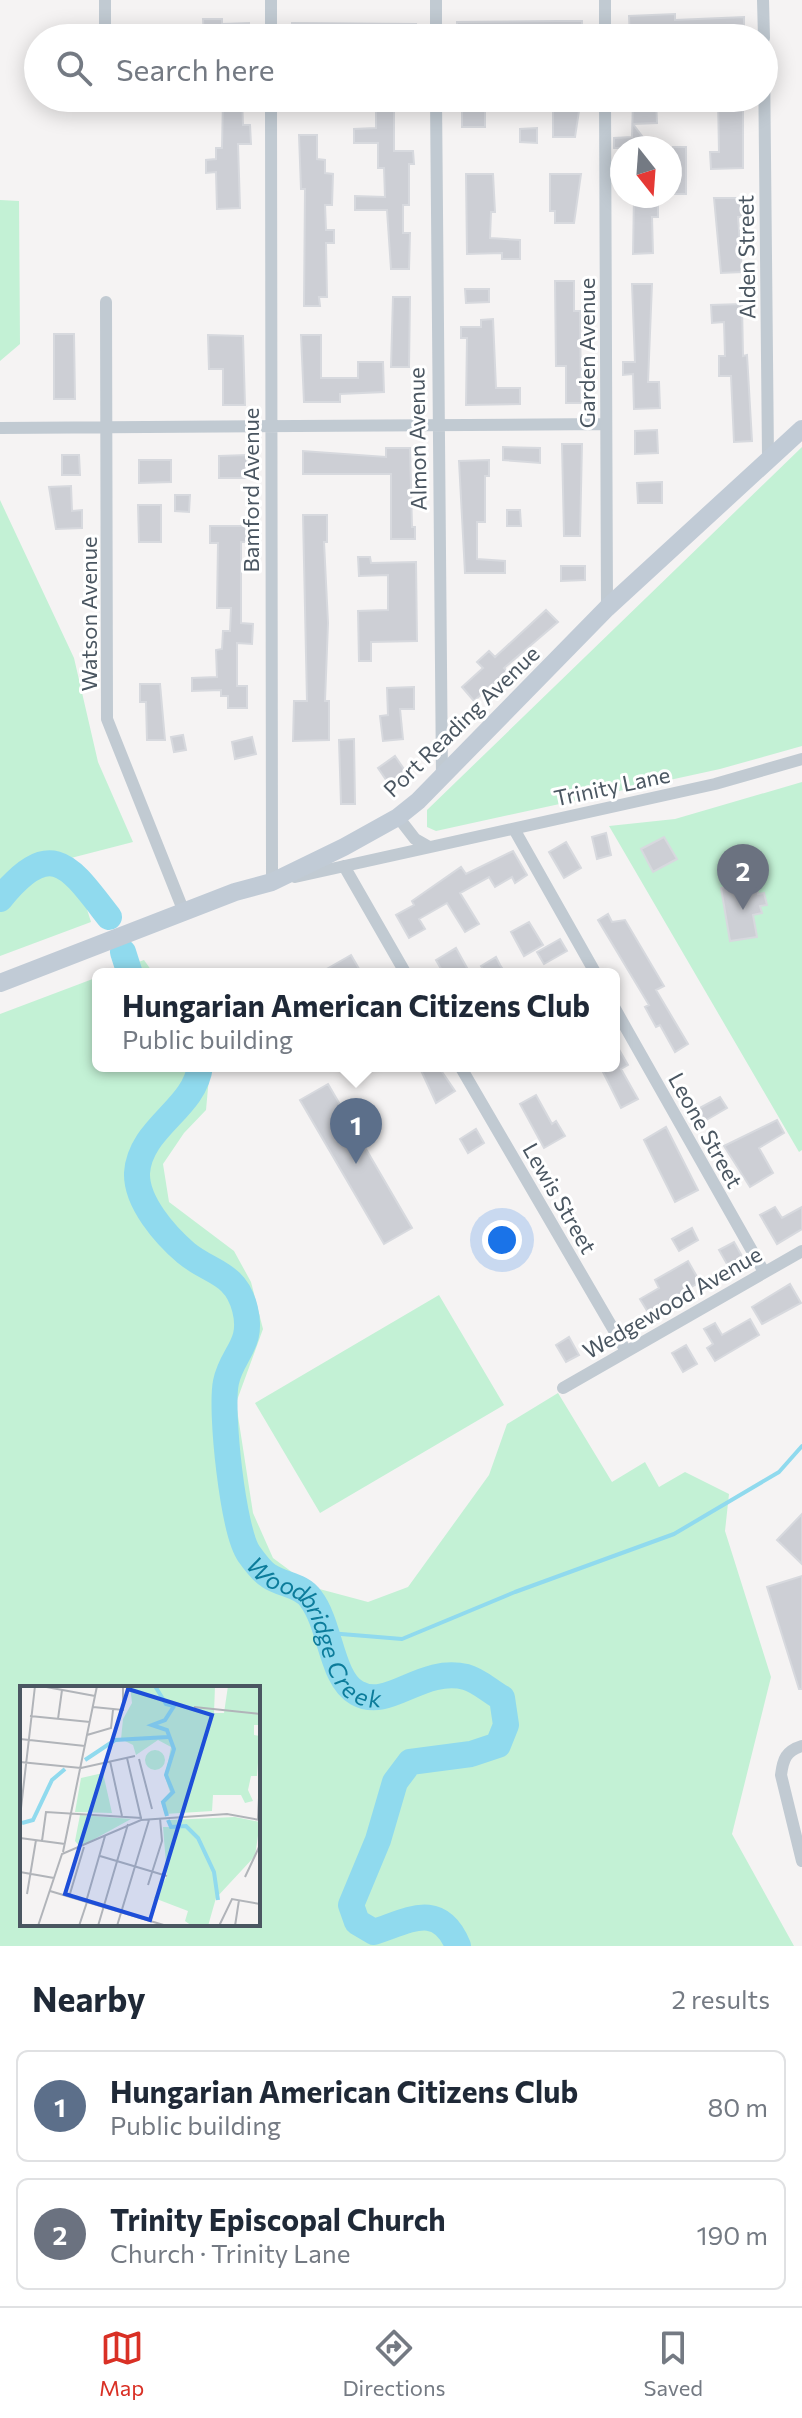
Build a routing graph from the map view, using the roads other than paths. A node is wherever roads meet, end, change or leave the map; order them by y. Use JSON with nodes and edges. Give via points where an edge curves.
{"nodes":[{"id":1,"x":105,"y":0,"type":"edge"},
{"id":2,"x":271,"y":0,"type":"edge"},
{"id":3,"x":436,"y":0,"type":"edge"},
{"id":4,"x":605,"y":0,"type":"edge"},
{"id":5,"x":763,"y":0,"type":"edge"},
{"id":6,"x":105,"y":24,"type":"edge"},
{"id":7,"x":271,"y":24,"type":"edge"},
{"id":8,"x":436,"y":24,"type":"edge"},
{"id":9,"x":605,"y":24,"type":"edge"},
{"id":10,"x":764,"y":24,"type":"edge"},
{"id":11,"x":271,"y":112,"type":"edge"},
{"id":12,"x":436,"y":112,"type":"edge"},
{"id":13,"x":605,"y":112,"type":"edge"},
{"id":14,"x":765,"y":112,"type":"edge"},
{"id":15,"x":106,"y":302,"type":"dead end"},
{"id":16,"x":606,"y":424,"type":"junction"},
{"id":17,"x":437,"y":425,"type":"junction"},
{"id":18,"x":270,"y":426,"type":"junction"},
{"id":19,"x":108,"y":427,"type":"junction"},
{"id":20,"x":0,"y":428,"type":"edge"},
{"id":21,"x":802,"y":429,"type":"edge"},
{"id":22,"x":768,"y":457,"type":"junction"},
{"id":23,"x":607,"y":608,"type":"junction"},
{"id":24,"x":802,"y":759,"type":"edge"},
{"id":25,"x":442,"y":779,"type":"junction"},
{"id":26,"x":398,"y":817,"type":"junction"},
{"id":27,"x":514,"y":829,"type":"junction"},
{"id":28,"x":429,"y":847,"type":"junction"},
{"id":29,"x":344,"y":866,"type":"junction"},
{"id":30,"x":272,"y":882,"type":"junction"},
{"id":31,"x":184,"y":912,"type":"junction"},
{"id":32,"x":403,"y":968,"type":"edge"},
{"id":33,"x":593,"y":968,"type":"edge"},
{"id":34,"x":0,"y":983,"type":"edge"},
{"id":35,"x":620,"y":1018,"type":"edge"},
{"id":36,"x":463,"y":1072,"type":"edge"},
{"id":37,"x":802,"y":1251,"type":"edge"},
{"id":38,"x":764,"y":1272,"type":"junction"},
{"id":39,"x":626,"y":1351,"type":"junction"},
{"id":40,"x":563,"y":1388,"type":"dead end"},
{"id":41,"x":802,"y":1746,"type":"edge"},
{"id":42,"x":802,"y":1861,"type":"edge"}],
"edges":[{"from":1,"to":6,"type":"street"},
{"from":2,"to":7,"type":"street"},
{"from":3,"to":8,"type":"street"},
{"from":4,"to":9,"type":"street"},
{"from":5,"to":10,"type":"street"},
{"from":11,"to":18,"type":"street","name":"Bamford Avenue"},
{"from":12,"to":17,"type":"street","name":"Almon Avenue"},
{"from":13,"to":16,"type":"street","name":"Garden Avenue"},
{"from":14,"to":22,"type":"street","name":"Alden Street"},
{"from":15,"to":19,"type":"street","name":"Watson Avenue"},
{"from":16,"to":17,"type":"street"},
{"from":16,"to":23,"type":"street","name":"Garden Avenue"},
{"from":17,"to":18,"type":"street"},
{"from":17,"to":25,"type":"street","name":"Almon Avenue"},
{"from":18,"to":19,"type":"street"},
{"from":18,"to":30,"type":"street","name":"Bamford Avenue"},
{"from":19,"to":20,"type":"street"},
{"from":19,"to":31,"type":"street","name":"Watson Avenue","via":[[107,719]]},
{"from":21,"to":22,"type":"main road","name":"Port Reading Avenue"},
{"from":22,"to":23,"type":"main road","name":"Port Reading Avenue"},
{"from":23,"to":25,"type":"main road","name":"Port Reading Avenue"},
{"from":24,"to":27,"type":"street","name":"Trinity Lane"},
{"from":25,"to":26,"type":"main road","name":"Port Reading Avenue"},
{"from":26,"to":28,"type":"street"},
{"from":26,"to":30,"type":"main road","name":"Port Reading Avenue"},
{"from":27,"to":28,"type":"street","name":"Trinity Lane"},
{"from":27,"to":33,"type":"street"},
{"from":28,"to":29,"type":"street","name":"Trinity Lane"},
{"from":29,"to":30,"type":"street","name":"Trinity Lane"},
{"from":29,"to":32,"type":"street"},
{"from":30,"to":31,"type":"main road","name":"Port Reading Avenue"},
{"from":31,"to":34,"type":"main road","name":"Port Reading Avenue"},
{"from":35,"to":38,"type":"street","name":"Leone Street"},
{"from":36,"to":39,"type":"street","name":"Lewis Street"},
{"from":37,"to":38,"type":"street","name":"Wedgewood Avenue"},
{"from":38,"to":39,"type":"street","name":"Wedgewood Avenue"},
{"from":39,"to":40,"type":"street","name":"Wedgewood Avenue"},
{"from":41,"to":42,"type":"street","via":[[790,1749],[781,1775]]}]}
